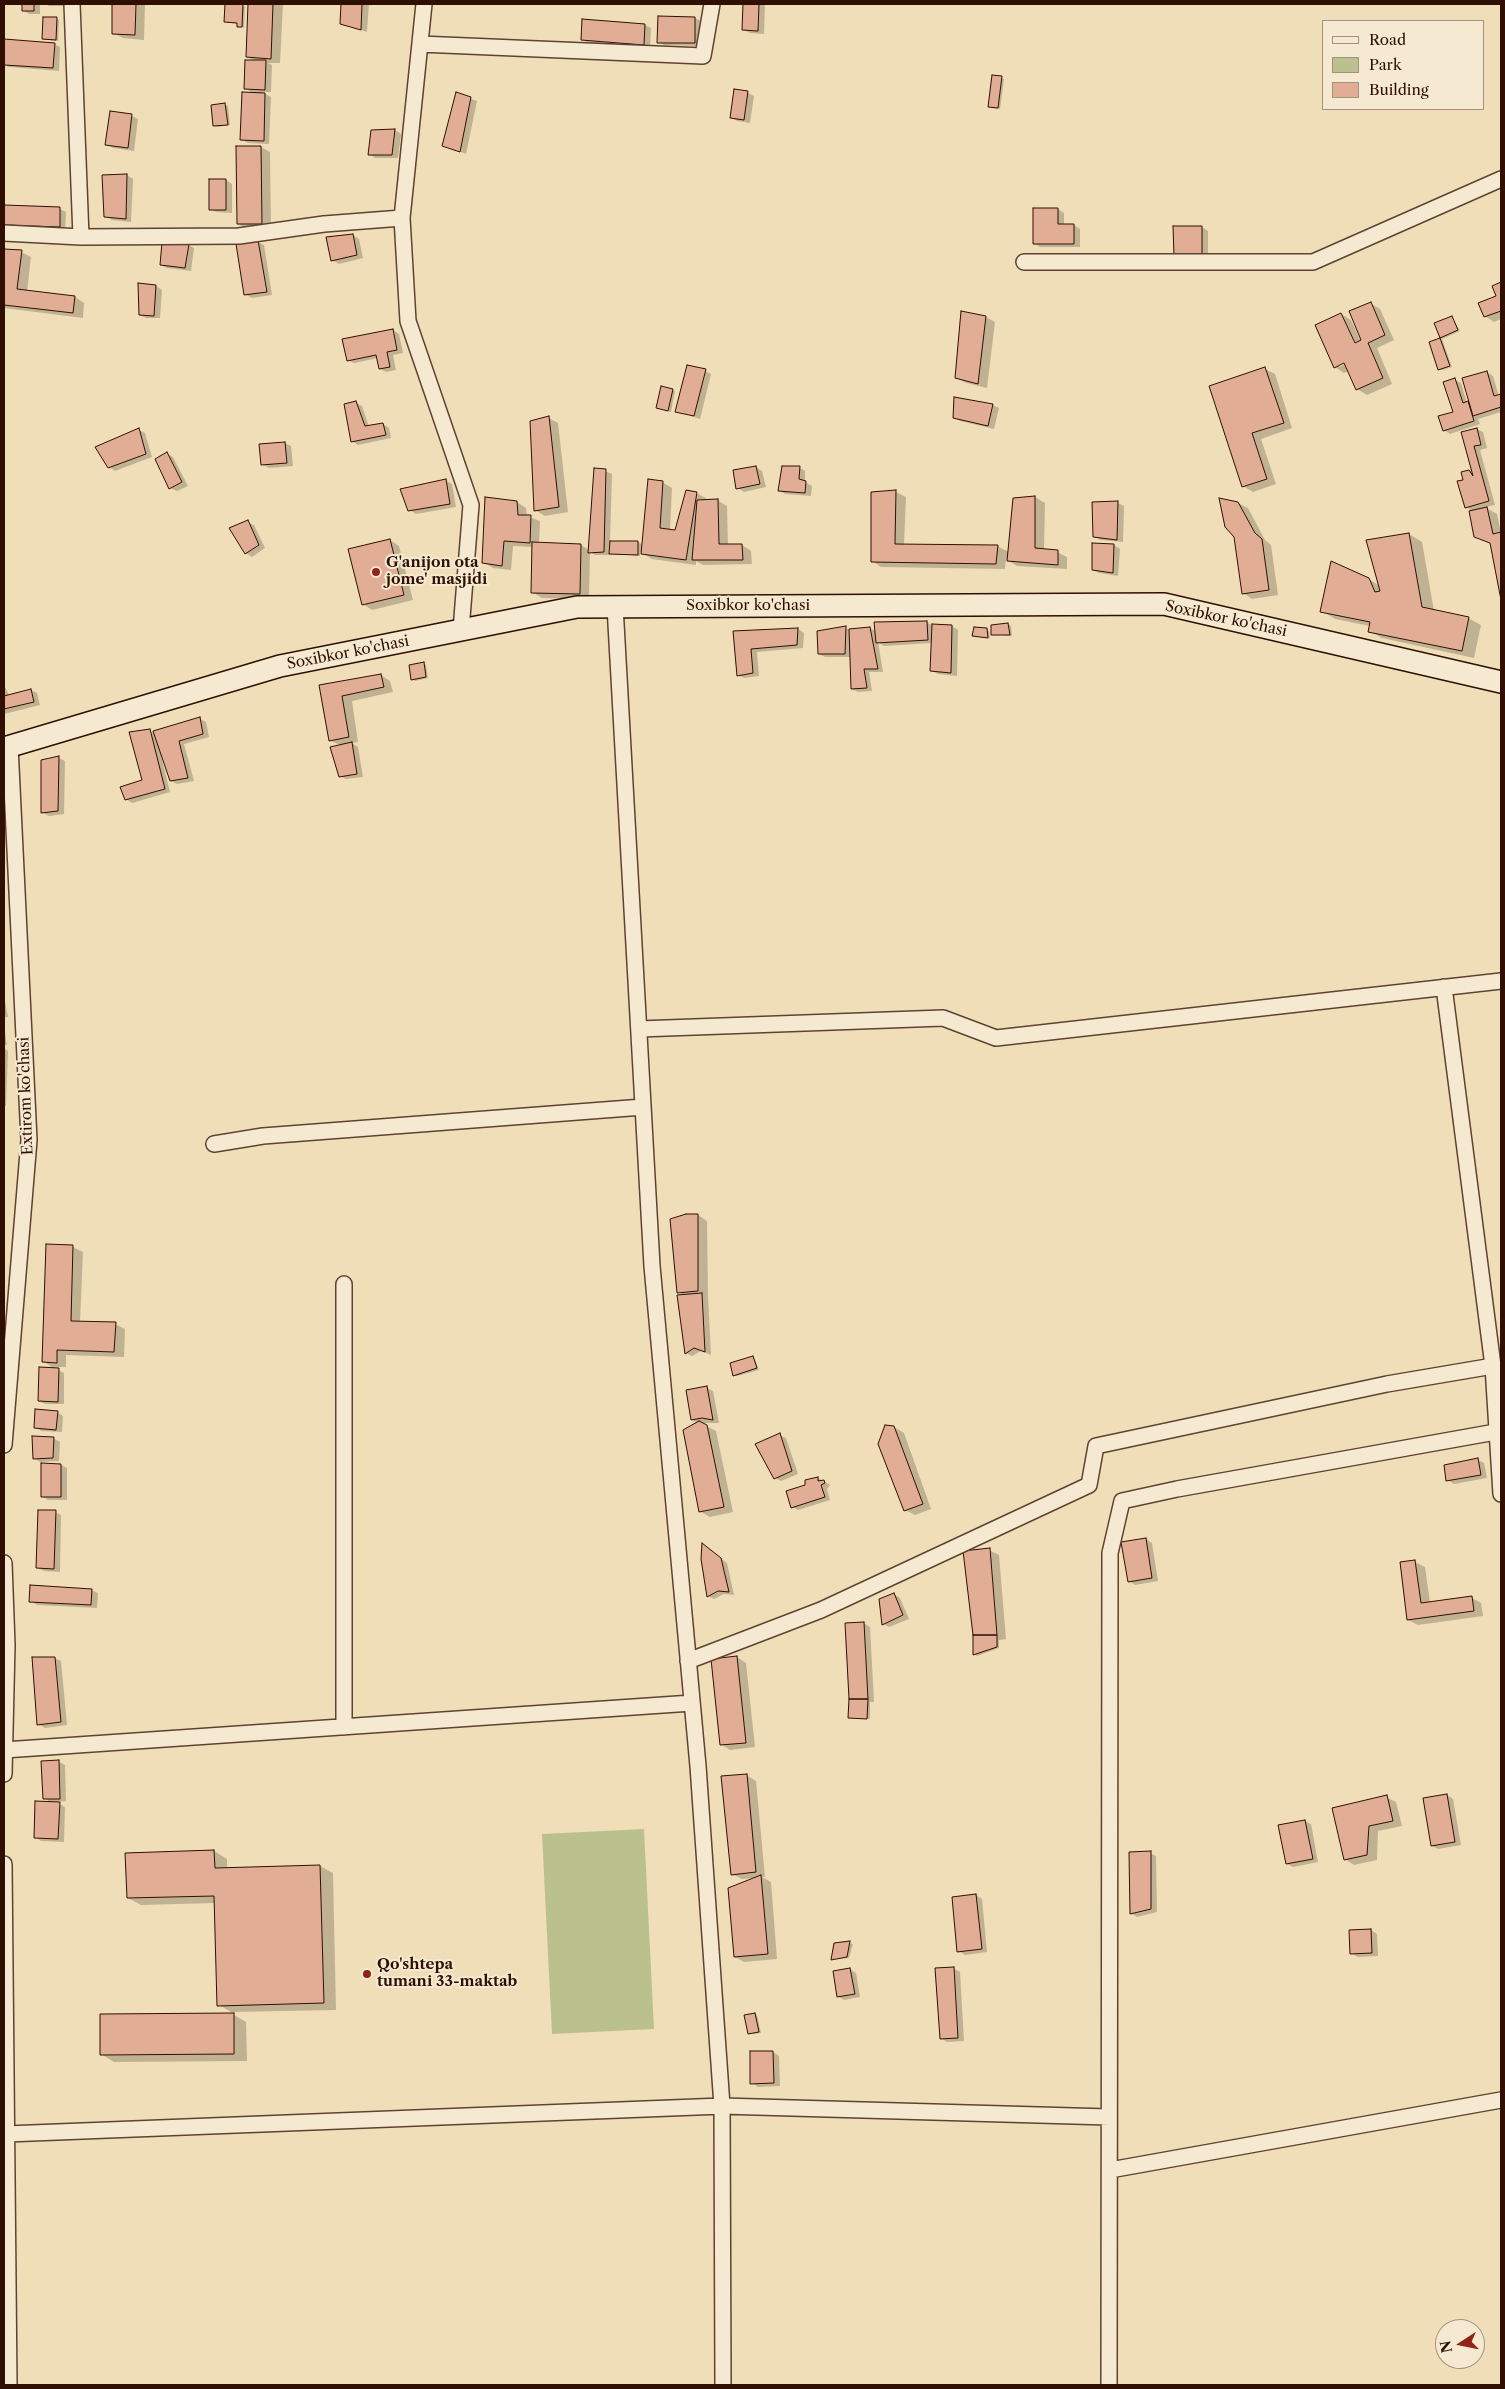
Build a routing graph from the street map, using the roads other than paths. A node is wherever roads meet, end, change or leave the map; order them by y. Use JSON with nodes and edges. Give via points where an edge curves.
{"nodes":[{"id":1,"x":72,"y":4,"type":"edge"},
{"id":2,"x":424,"y":4,"type":"edge"},
{"id":3,"x":712,"y":4,"type":"edge"},
{"id":4,"x":420,"y":44,"type":"junction"},
{"id":5,"x":1501,"y":179,"type":"edge"},
{"id":6,"x":402,"y":218,"type":"junction"},
{"id":7,"x":4,"y":233,"type":"edge"},
{"id":8,"x":81,"y":237,"type":"junction"},
{"id":9,"x":1024,"y":262,"type":"dead end"},
{"id":10,"x":615,"y":606,"type":"junction"},
{"id":11,"x":461,"y":630,"type":"junction"},
{"id":12,"x":1501,"y":682,"type":"edge"},
{"id":13,"x":7,"y":747,"type":"edge"},
{"id":14,"x":1501,"y":982,"type":"edge"},
{"id":15,"x":1444,"y":988,"type":"junction"},
{"id":16,"x":639,"y":1030,"type":"junction"},
{"id":17,"x":643,"y":1107,"type":"junction"},
{"id":18,"x":214,"y":1144,"type":"dead end"},
{"id":19,"x":344,"y":1284,"type":"dead end"},
{"id":20,"x":1493,"y":1366,"type":"junction"},
{"id":21,"x":1499,"y":1431,"type":"edge"},
{"id":22,"x":4,"y":1445,"type":"edge"},
{"id":23,"x":1501,"y":1494,"type":"edge"},
{"id":24,"x":4,"y":1563,"type":"edge"},
{"id":25,"x":688,"y":1662,"type":"junction"},
{"id":26,"x":692,"y":1703,"type":"junction"},
{"id":27,"x":344,"y":1727,"type":"junction"},
{"id":28,"x":4,"y":1750,"type":"edge"},
{"id":29,"x":4,"y":1774,"type":"edge"},
{"id":30,"x":4,"y":1864,"type":"edge"},
{"id":31,"x":5,"y":2087,"type":"edge"},
{"id":32,"x":1501,"y":2100,"type":"edge"},
{"id":33,"x":722,"y":2106,"type":"junction"},
{"id":34,"x":1109,"y":2117,"type":"junction"},
{"id":35,"x":6,"y":2134,"type":"junction"},
{"id":36,"x":1110,"y":2170,"type":"junction"},
{"id":37,"x":9,"y":2385,"type":"edge"},
{"id":38,"x":723,"y":2385,"type":"edge"},
{"id":39,"x":1109,"y":2385,"type":"edge"}],
"edges":[{"from":1,"to":8,"type":"street"},
{"from":2,"to":4,"type":"street"},
{"from":3,"to":4,"type":"street","via":[[703,56]]},
{"from":4,"to":6,"type":"street"},
{"from":5,"to":9,"type":"street","via":[[1313,262]]},
{"from":6,"to":8,"type":"street","via":[[324,224],[239,236]]},
{"from":6,"to":11,"type":"street","via":[[408,321],[471,505]]},
{"from":7,"to":8,"type":"street"},
{"from":10,"to":11,"type":"main road","name":"Soxibkor ko'chasi","via":[[577,607]]},
{"from":10,"to":12,"type":"main road","name":"Soxibkor ko'chasi","via":[[1164,604]]},
{"from":10,"to":16,"type":"street"},
{"from":11,"to":13,"type":"main road","name":"Soxibkor ko'chasi","via":[[280,666]]},
{"from":13,"to":22,"type":"street","name":"Extirom ko'chasi","via":[[29,1140]]},
{"from":14,"to":15,"type":"street"},
{"from":15,"to":16,"type":"street","via":[[996,1038],[943,1018]]},
{"from":15,"to":20,"type":"street"},
{"from":16,"to":17,"type":"street"},
{"from":17,"to":18,"type":"street","via":[[263,1136]]},
{"from":17,"to":25,"type":"street","via":[[652,1266]]},
{"from":19,"to":27,"type":"street"},
{"from":20,"to":21,"type":"street"},
{"from":20,"to":25,"type":"street","via":[[1387,1384],[1096,1446],[1089,1485],[821,1610]]},
{"from":21,"to":23,"type":"street"},
{"from":21,"to":34,"type":"street","via":[[1122,1501],[1110,1553]]},
{"from":24,"to":28,"type":"street","via":[[7,1645]]},
{"from":25,"to":26,"type":"street"},
{"from":26,"to":27,"type":"street"},
{"from":26,"to":33,"type":"street"},
{"from":27,"to":28,"type":"street"},
{"from":28,"to":29,"type":"street"},
{"from":30,"to":31,"type":"street"},
{"from":31,"to":35,"type":"street"},
{"from":32,"to":36,"type":"street"},
{"from":33,"to":34,"type":"street"},
{"from":33,"to":35,"type":"street"},
{"from":33,"to":38,"type":"street"},
{"from":34,"to":36,"type":"street"},
{"from":35,"to":37,"type":"street"},
{"from":36,"to":39,"type":"street"}]}
